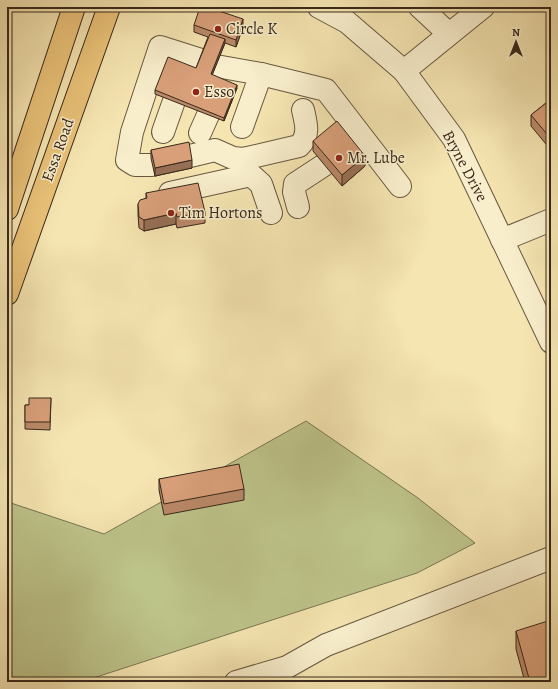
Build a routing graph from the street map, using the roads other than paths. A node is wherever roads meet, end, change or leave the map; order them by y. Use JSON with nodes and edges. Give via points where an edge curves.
{"nodes":[{"id":1,"x":74,"y":7,"type":"edge"},
{"id":2,"x":109,"y":7,"type":"edge"},
{"id":3,"x":319,"y":7,"type":"edge"},
{"id":4,"x":420,"y":7,"type":"edge"},
{"id":5,"x":483,"y":7,"type":"edge"},
{"id":6,"x":449,"y":34,"type":"junction"},
{"id":7,"x":404,"y":71,"type":"junction"},
{"id":8,"x":261,"y":74,"type":"junction"},
{"id":9,"x":174,"y":101,"type":"edge"},
{"id":10,"x":303,"y":110,"type":"dead end"},
{"id":11,"x":242,"y":127,"type":"dead end"},
{"id":12,"x":162,"y":132,"type":"dead end"},
{"id":13,"x":190,"y":156,"type":"edge"},
{"id":14,"x":152,"y":165,"type":"edge"},
{"id":15,"x":324,"y":165,"type":"edge"},
{"id":16,"x":400,"y":186,"type":"dead end"},
{"id":17,"x":152,"y":197,"type":"edge"},
{"id":18,"x":298,"y":207,"type":"dead end"},
{"id":19,"x":7,"y":209,"type":"edge"},
{"id":20,"x":272,"y":213,"type":"dead end"},
{"id":21,"x":551,"y":220,"type":"edge"},
{"id":22,"x":502,"y":240,"type":"junction"},
{"id":23,"x":7,"y":294,"type":"edge"},
{"id":24,"x":551,"y":342,"type":"edge"},
{"id":25,"x":551,"y":558,"type":"edge"},
{"id":26,"x":236,"y":682,"type":"edge"}],
"edges":[{"from":1,"to":19,"type":"main road","name":"Essa Road"},
{"from":2,"to":23,"type":"main road","name":"Essa Road"},
{"from":3,"to":7,"type":"street","name":"Bryne Drive","via":[[347,22]]},
{"from":4,"to":6,"type":"street"},
{"from":5,"to":6,"type":"street"},
{"from":6,"to":7,"type":"street"},
{"from":7,"to":22,"type":"street","name":"Bryne Drive","via":[[454,139]]},
{"from":8,"to":11,"type":"street"},
{"from":8,"to":14,"type":"street","via":[[207,67],[163,40],[132,132],[127,160],[135,165]]},
{"from":8,"to":16,"type":"street","via":[[326,90],[357,143]]},
{"from":9,"to":12,"type":"street"},
{"from":10,"to":13,"type":"street","via":[[307,133],[305,141],[299,146],[243,159],[233,158],[209,133]]},
{"from":15,"to":18,"type":"street","via":[[295,184],[294,192]]},
{"from":17,"to":20,"type":"street","via":[[251,175],[261,184]]},
{"from":21,"to":22,"type":"street"},
{"from":22,"to":24,"type":"street","name":"Bryne Drive"},
{"from":25,"to":26,"type":"street","via":[[326,645],[287,667]]}]}
